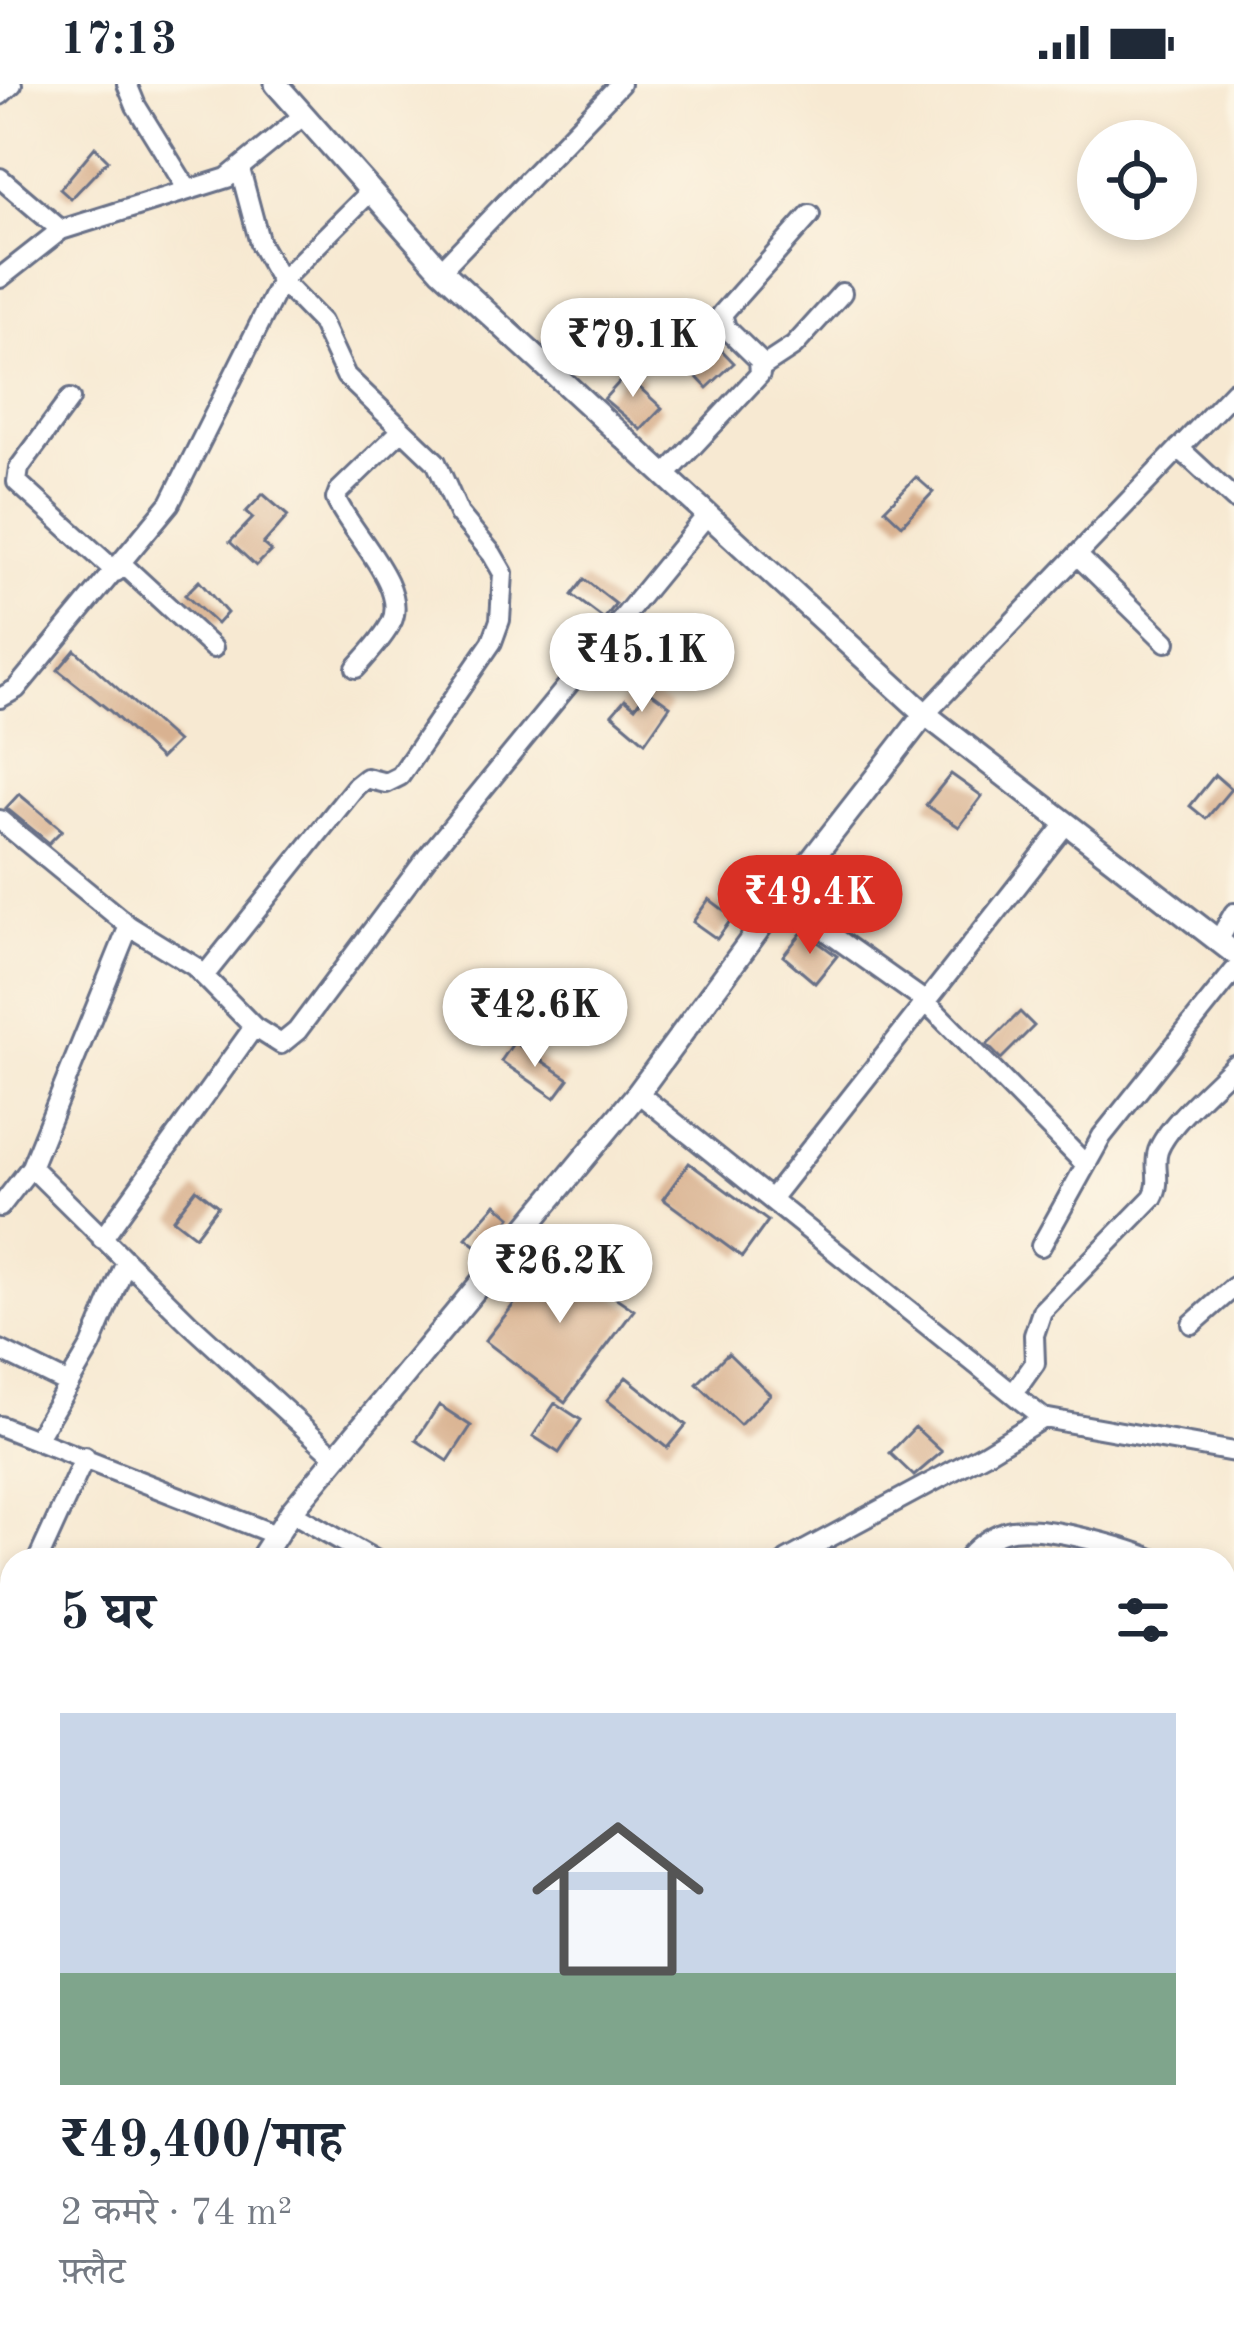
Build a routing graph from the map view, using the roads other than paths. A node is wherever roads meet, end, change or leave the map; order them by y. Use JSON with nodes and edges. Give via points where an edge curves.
{"nodes":[{"id":1,"x":12,"y":84,"type":"edge"},
{"id":2,"x":127,"y":84,"type":"edge"},
{"id":3,"x":276,"y":84,"type":"edge"},
{"id":4,"x":620,"y":84,"type":"edge"},
{"id":5,"x":0,"y":95,"type":"edge"},
{"id":6,"x":304,"y":115,"type":"junction"},
{"id":7,"x":240,"y":169,"type":"junction"},
{"id":8,"x":0,"y":178,"type":"edge"},
{"id":9,"x":188,"y":190,"type":"junction"},
{"id":10,"x":371,"y":191,"type":"junction"},
{"id":11,"x":810,"y":214,"type":"dead end"},
{"id":12,"x":62,"y":230,"type":"junction"},
{"id":13,"x":441,"y":270,"type":"junction"},
{"id":14,"x":0,"y":278,"type":"edge"},
{"id":15,"x":281,"y":281,"type":"junction"},
{"id":16,"x":842,"y":293,"type":"dead end"},
{"id":17,"x":762,"y":367,"type":"junction"},
{"id":18,"x":1234,"y":391,"type":"edge"},
{"id":19,"x":70,"y":399,"type":"dead end"},
{"id":20,"x":403,"y":430,"type":"junction"},
{"id":21,"x":1179,"y":448,"type":"junction"},
{"id":22,"x":664,"y":476,"type":"junction"},
{"id":23,"x":1234,"y":499,"type":"edge"},
{"id":24,"x":706,"y":515,"type":"junction"},
{"id":25,"x":1077,"y":555,"type":"junction"},
{"id":26,"x":119,"y":568,"type":"junction"},
{"id":27,"x":1166,"y":642,"type":"dead end"},
{"id":28,"x":213,"y":648,"type":"dead end"},
{"id":29,"x":356,"y":668,"type":"dead end"},
{"id":30,"x":0,"y":698,"type":"edge"},
{"id":31,"x":925,"y":714,"type":"junction"},
{"id":32,"x":0,"y":820,"type":"edge"},
{"id":33,"x":1066,"y":824,"type":"junction"},
{"id":34,"x":781,"y":899,"type":"junction"},
{"id":35,"x":1234,"y":913,"type":"edge"},
{"id":36,"x":129,"y":926,"type":"junction"},
{"id":37,"x":1226,"y":947,"type":"edge"},
{"id":38,"x":1234,"y":971,"type":"edge"},
{"id":39,"x":204,"y":976,"type":"junction"},
{"id":40,"x":926,"y":1002,"type":"junction"},
{"id":41,"x":254,"y":1027,"type":"junction"},
{"id":42,"x":1234,"y":1064,"type":"edge"},
{"id":43,"x":638,"y":1093,"type":"junction"},
{"id":44,"x":1084,"y":1164,"type":"junction"},
{"id":45,"x":31,"y":1167,"type":"junction"},
{"id":46,"x":771,"y":1199,"type":"junction"},
{"id":47,"x":0,"y":1207,"type":"edge"},
{"id":48,"x":102,"y":1239,"type":"junction"},
{"id":49,"x":1041,"y":1246,"type":"dead end"},
{"id":50,"x":126,"y":1262,"type":"junction"},
{"id":51,"x":1234,"y":1287,"type":"edge"},
{"id":52,"x":1192,"y":1324,"type":"dead end"},
{"id":53,"x":0,"y":1350,"type":"edge"},
{"id":54,"x":69,"y":1384,"type":"junction"},
{"id":55,"x":1013,"y":1394,"type":"junction"},
{"id":56,"x":1043,"y":1418,"type":"junction"},
{"id":57,"x":0,"y":1426,"type":"edge"},
{"id":58,"x":37,"y":1438,"type":"junction"},
{"id":59,"x":1234,"y":1452,"type":"edge"},
{"id":60,"x":85,"y":1457,"type":"junction"},
{"id":61,"x":336,"y":1457,"type":"junction"},
{"id":62,"x":291,"y":1512,"type":"junction"},
{"id":63,"x":276,"y":1534,"type":"junction"},
{"id":64,"x":43,"y":1548,"type":"edge"},
{"id":65,"x":267,"y":1548,"type":"edge"},
{"id":66,"x":354,"y":1548,"type":"edge"},
{"id":67,"x":810,"y":1548,"type":"edge"},
{"id":68,"x":983,"y":1548,"type":"edge"},
{"id":69,"x":1125,"y":1548,"type":"edge"}],
"edges":[{"from":1,"to":5,"type":"street"},
{"from":2,"to":9,"type":"street"},
{"from":3,"to":6,"type":"street"},
{"from":4,"to":13,"type":"street"},
{"from":6,"to":7,"type":"street"},
{"from":6,"to":10,"type":"street"},
{"from":7,"to":9,"type":"street"},
{"from":7,"to":15,"type":"street","via":[[260,244]]},
{"from":8,"to":12,"type":"street"},
{"from":9,"to":12,"type":"street"},
{"from":10,"to":13,"type":"street"},
{"from":10,"to":15,"type":"street"},
{"from":11,"to":17,"type":"street","via":[[722,314],[725,328]]},
{"from":12,"to":14,"type":"street"},
{"from":13,"to":22,"type":"street"},
{"from":15,"to":20,"type":"street","via":[[321,322],[346,376]]},
{"from":15,"to":26,"type":"street","via":[[170,503]]},
{"from":16,"to":17,"type":"street","via":[[794,346]]},
{"from":17,"to":22,"type":"street"},
{"from":18,"to":21,"type":"street"},
{"from":19,"to":26,"type":"street","via":[[17,482]]},
{"from":20,"to":29,"type":"street","via":[[336,499],[396,602],[390,627]]},
{"from":20,"to":39,"type":"street","via":[[436,462],[459,514],[503,573],[500,620],[400,776],[356,786]]},
{"from":21,"to":23,"type":"street"},
{"from":21,"to":25,"type":"street"},
{"from":22,"to":24,"type":"street"},
{"from":24,"to":31,"type":"street"},
{"from":24,"to":41,"type":"street","via":[[428,856],[297,1031],[281,1044]]},
{"from":25,"to":27,"type":"street"},
{"from":25,"to":31,"type":"street"},
{"from":26,"to":28,"type":"street"},
{"from":26,"to":30,"type":"street"},
{"from":31,"to":33,"type":"street"},
{"from":31,"to":34,"type":"street"},
{"from":32,"to":36,"type":"street"},
{"from":33,"to":37,"type":"street"},
{"from":33,"to":40,"type":"street"},
{"from":34,"to":40,"type":"street"},
{"from":34,"to":43,"type":"street"},
{"from":35,"to":37,"type":"street"},
{"from":36,"to":39,"type":"street"},
{"from":36,"to":45,"type":"street"},
{"from":38,"to":44,"type":"street"},
{"from":39,"to":41,"type":"street"},
{"from":40,"to":44,"type":"street"},
{"from":40,"to":46,"type":"street"},
{"from":41,"to":48,"type":"street"},
{"from":42,"to":55,"type":"street","via":[[1165,1138],[1154,1197],[1042,1311],[1035,1363]]},
{"from":43,"to":46,"type":"street"},
{"from":43,"to":61,"type":"street"},
{"from":44,"to":49,"type":"street"},
{"from":45,"to":47,"type":"street"},
{"from":45,"to":48,"type":"street"},
{"from":46,"to":55,"type":"street"},
{"from":48,"to":50,"type":"street"},
{"from":50,"to":54,"type":"street"},
{"from":50,"to":61,"type":"street"},
{"from":51,"to":52,"type":"street"},
{"from":53,"to":54,"type":"street"},
{"from":54,"to":58,"type":"street"},
{"from":55,"to":56,"type":"street"},
{"from":56,"to":59,"type":"street"},
{"from":56,"to":67,"type":"street"},
{"from":57,"to":58,"type":"street"},
{"from":58,"to":60,"type":"street"},
{"from":60,"to":63,"type":"street"},
{"from":60,"to":64,"type":"street"},
{"from":61,"to":62,"type":"street"},
{"from":62,"to":63,"type":"street"},
{"from":62,"to":66,"type":"street"},
{"from":63,"to":65,"type":"street"},
{"from":68,"to":69,"type":"street","via":[[1006,1531],[1030,1529]]}]}
